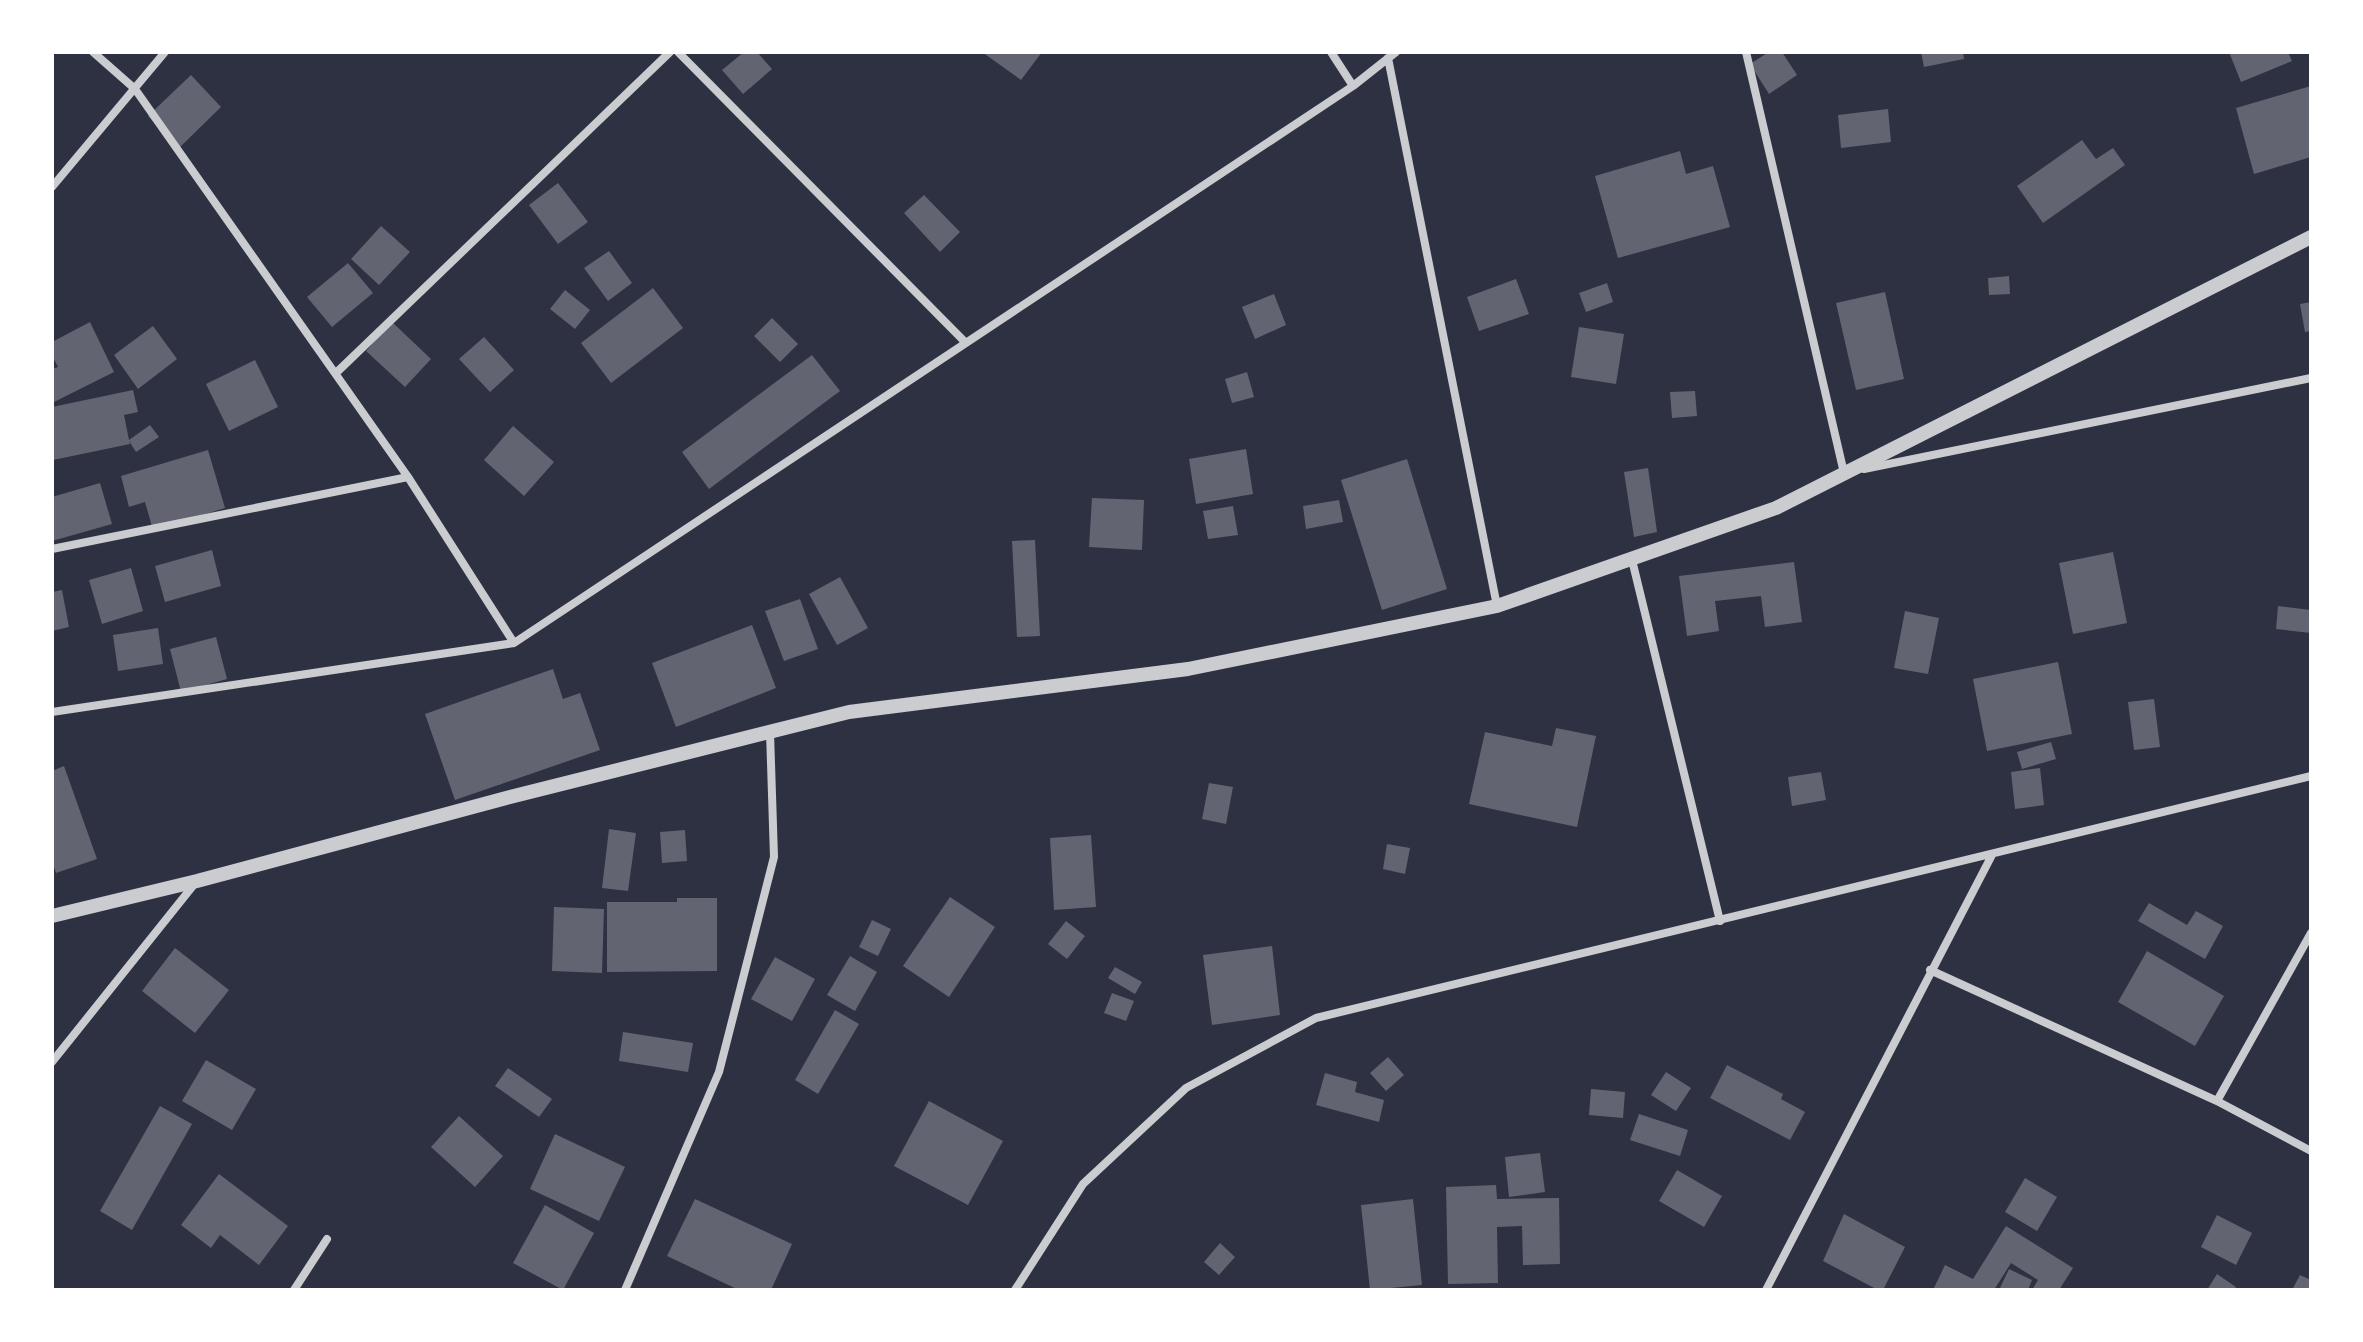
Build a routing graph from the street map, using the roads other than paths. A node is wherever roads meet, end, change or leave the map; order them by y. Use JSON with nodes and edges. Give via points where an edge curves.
{"nodes":[{"id":1,"x":93,"y":52,"type":"edge"},
{"id":2,"x":165,"y":52,"type":"edge"},
{"id":3,"x":670,"y":52,"type":"edge"},
{"id":4,"x":678,"y":52,"type":"edge"},
{"id":5,"x":1331,"y":52,"type":"edge"},
{"id":6,"x":1746,"y":52,"type":"edge"},
{"id":7,"x":1392,"y":55,"type":"edge"},
{"id":8,"x":1353,"y":86,"type":"junction"},
{"id":9,"x":135,"y":89,"type":"junction"},
{"id":10,"x":52,"y":187,"type":"edge"},
{"id":11,"x":2311,"y":237,"type":"edge"},
{"id":12,"x":966,"y":343,"type":"junction"},
{"id":13,"x":336,"y":373,"type":"junction"},
{"id":14,"x":2311,"y":378,"type":"edge"},
{"id":15,"x":1844,"y":473,"type":"junction"},
{"id":16,"x":408,"y":477,"type":"junction"},
{"id":17,"x":52,"y":549,"type":"edge"},
{"id":18,"x":1632,"y":560,"type":"junction"},
{"id":19,"x":1497,"y":606,"type":"junction"},
{"id":20,"x":514,"y":643,"type":"junction"},
{"id":21,"x":52,"y":712,"type":"edge"},
{"id":22,"x":770,"y":732,"type":"junction"},
{"id":23,"x":2311,"y":776,"type":"edge"},
{"id":24,"x":1992,"y":855,"type":"junction"},
{"id":25,"x":197,"y":881,"type":"junction"},
{"id":26,"x":52,"y":916,"type":"edge"},
{"id":27,"x":1720,"y":921,"type":"junction"},
{"id":28,"x":2311,"y":933,"type":"edge"},
{"id":29,"x":1930,"y":970,"type":"junction"},
{"id":30,"x":52,"y":1062,"type":"edge"},
{"id":31,"x":2217,"y":1101,"type":"junction"},
{"id":32,"x":2311,"y":1151,"type":"edge"},
{"id":33,"x":327,"y":1239,"type":"dead end"},
{"id":34,"x":294,"y":1290,"type":"edge"},
{"id":35,"x":625,"y":1290,"type":"edge"},
{"id":36,"x":1015,"y":1290,"type":"edge"},
{"id":37,"x":1766,"y":1290,"type":"edge"}],
"edges":[{"from":1,"to":9,"type":"street"},
{"from":2,"to":9,"type":"street"},
{"from":3,"to":13,"type":"street"},
{"from":4,"to":12,"type":"street"},
{"from":5,"to":8,"type":"street"},
{"from":6,"to":15,"type":"street"},
{"from":7,"to":8,"type":"street"},
{"from":7,"to":19,"type":"street"},
{"from":8,"to":12,"type":"street"},
{"from":9,"to":10,"type":"street"},
{"from":9,"to":13,"type":"street"},
{"from":11,"to":15,"type":"street"},
{"from":12,"to":20,"type":"street"},
{"from":13,"to":16,"type":"street"},
{"from":14,"to":15,"type":"street"},
{"from":15,"to":18,"type":"street","via":[[1776,508]]},
{"from":16,"to":17,"type":"street"},
{"from":16,"to":20,"type":"street"},
{"from":18,"to":19,"type":"street"},
{"from":18,"to":27,"type":"street"},
{"from":19,"to":22,"type":"street","via":[[1188,669],[849,712]]},
{"from":20,"to":21,"type":"street"},
{"from":22,"to":25,"type":"street"},
{"from":22,"to":35,"type":"street","via":[[774,857],[719,1072]]},
{"from":23,"to":24,"type":"street"},
{"from":24,"to":27,"type":"street"},
{"from":24,"to":29,"type":"street"},
{"from":25,"to":26,"type":"street"},
{"from":25,"to":30,"type":"street"},
{"from":27,"to":36,"type":"street","via":[[1316,1018],[1186,1088],[1083,1184]]},
{"from":28,"to":31,"type":"street"},
{"from":29,"to":31,"type":"street"},
{"from":29,"to":37,"type":"street"},
{"from":31,"to":32,"type":"street"},
{"from":33,"to":34,"type":"street"}]}
